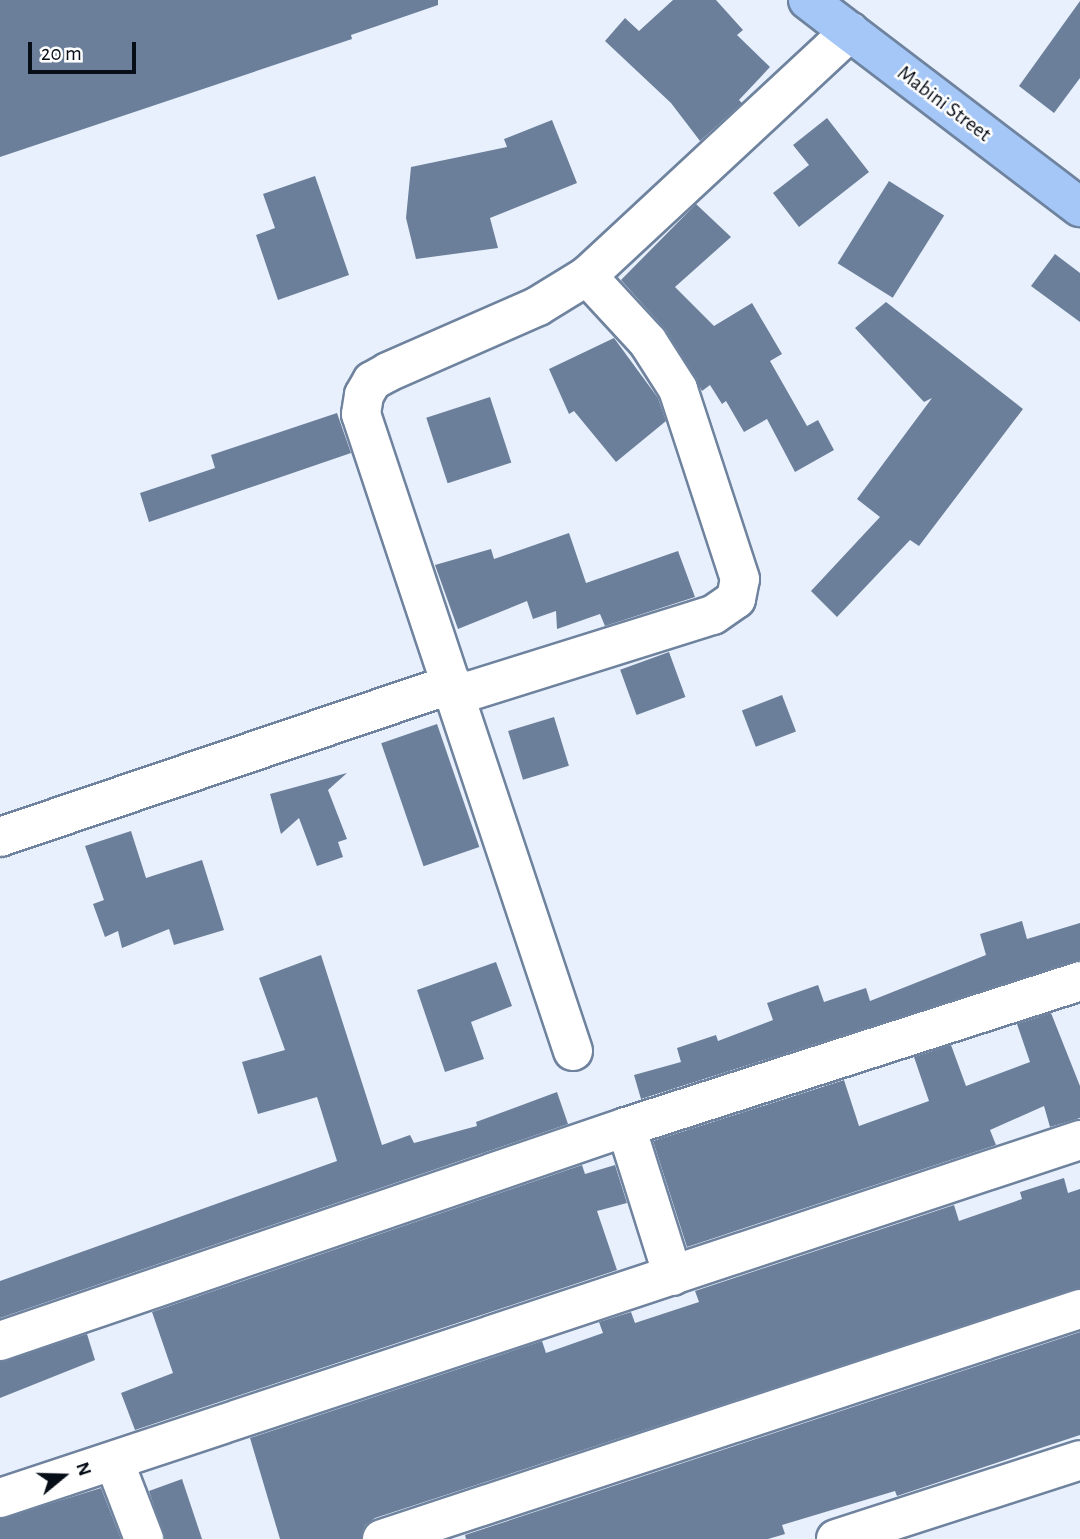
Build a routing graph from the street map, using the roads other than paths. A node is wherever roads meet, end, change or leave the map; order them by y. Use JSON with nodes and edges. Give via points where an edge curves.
{"nodes":[{"id":1,"x":808,"y":0,"type":"edge"},
{"id":2,"x":850,"y":32,"type":"junction"},
{"id":3,"x":1080,"y":207,"type":"edge"},
{"id":4,"x":587,"y":276,"type":"junction"},
{"id":5,"x":455,"y":690,"type":"junction"},
{"id":6,"x":0,"y":837,"type":"edge"},
{"id":7,"x":1080,"y":981,"type":"edge"},
{"id":8,"x":572,"y":1051,"type":"dead end"},
{"id":9,"x":626,"y":1127,"type":"junction"},
{"id":10,"x":1080,"y":1140,"type":"edge"},
{"id":11,"x":673,"y":1276,"type":"junction"},
{"id":12,"x":1080,"y":1309,"type":"edge"},
{"id":13,"x":0,"y":1341,"type":"edge"},
{"id":14,"x":1080,"y":1460,"type":"edge"},
{"id":15,"x":114,"y":1461,"type":"junction"},
{"id":16,"x":0,"y":1499,"type":"edge"},
{"id":17,"x":144,"y":1539,"type":"edge"},
{"id":18,"x":382,"y":1539,"type":"edge"},
{"id":19,"x":836,"y":1539,"type":"edge"}],
"edges":[{"from":1,"to":2,"type":"main road","name":"Mabini Street"},
{"from":2,"to":3,"type":"main road","name":"Mabini Street"},
{"from":2,"to":4,"type":"street"},
{"from":4,"to":5,"type":"street","via":[[538,306],[388,372],[372,381],[364,395],[361,414]]},
{"from":4,"to":5,"type":"street","via":[[648,342],[678,389],[740,579],[736,598],[713,615]]},
{"from":5,"to":6,"type":"street"},
{"from":5,"to":8,"type":"street"},
{"from":7,"to":9,"type":"street"},
{"from":9,"to":11,"type":"street"},
{"from":9,"to":13,"type":"street"},
{"from":10,"to":11,"type":"street"},
{"from":11,"to":15,"type":"street"},
{"from":12,"to":18,"type":"street"},
{"from":14,"to":19,"type":"street"},
{"from":15,"to":16,"type":"street"},
{"from":15,"to":17,"type":"street"}]}
